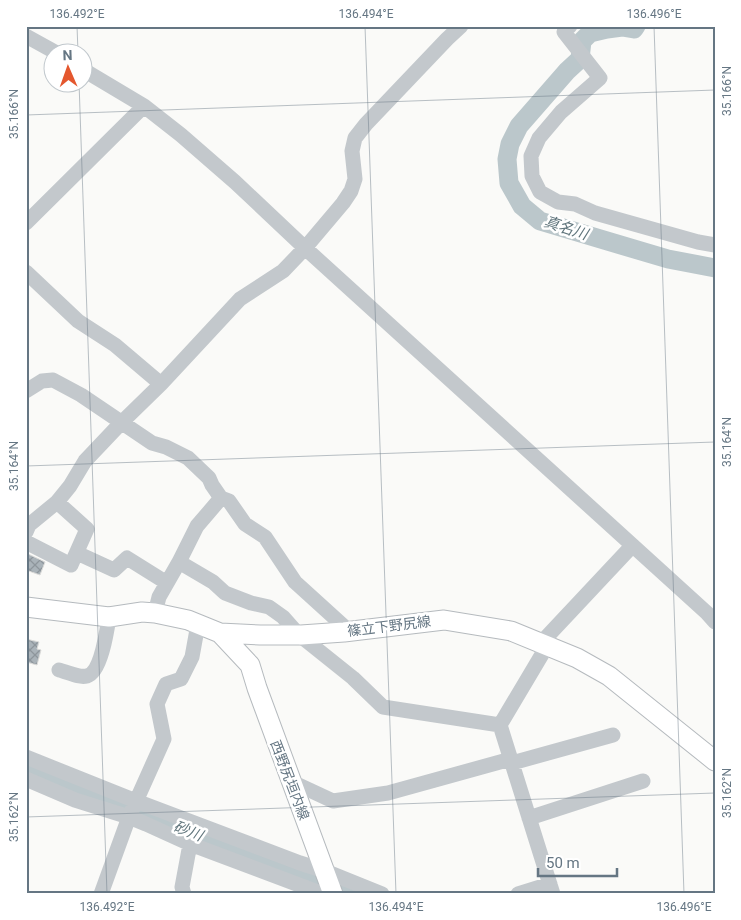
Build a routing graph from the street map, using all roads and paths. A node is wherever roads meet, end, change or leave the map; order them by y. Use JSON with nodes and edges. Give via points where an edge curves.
{"nodes":[{"id":1,"x":461,"y":26,"type":"edge"},
{"id":2,"x":570,"y":33,"type":"edge"},
{"id":3,"x":29,"y":42,"type":"edge"},
{"id":4,"x":42,"y":47,"type":"edge"},
{"id":5,"x":92,"y":75,"type":"edge"},
{"id":6,"x":144,"y":106,"type":"junction"},
{"id":7,"x":26,"y":222,"type":"edge"},
{"id":8,"x":715,"y":245,"type":"edge"},
{"id":9,"x":305,"y":248,"type":"junction"},
{"id":10,"x":26,"y":272,"type":"edge"},
{"id":11,"x":160,"y":384,"type":"junction"},
{"id":12,"x":26,"y":391,"type":"edge"},
{"id":13,"x":121,"y":423,"type":"junction"},
{"id":14,"x":222,"y":498,"type":"junction"},
{"id":15,"x":57,"y":502,"type":"junction"},
{"id":16,"x":27,"y":527,"type":"edge"},
{"id":17,"x":26,"y":542,"type":"edge"},
{"id":18,"x":632,"y":546,"type":"junction"},
{"id":19,"x":77,"y":553,"type":"junction"},
{"id":20,"x":179,"y":562,"type":"junction"},
{"id":21,"x":167,"y":583,"type":"junction"},
{"id":22,"x":26,"y":607,"type":"edge"},
{"id":23,"x":155,"y":613,"type":"junction"},
{"id":24,"x":108,"y":617,"type":"junction"},
{"id":25,"x":715,"y":622,"type":"edge"},
{"id":26,"x":198,"y":624,"type":"junction"},
{"id":27,"x":349,"y":631,"type":"junction"},
{"id":28,"x":220,"y":633,"type":"junction"},
{"id":29,"x":260,"y":635,"type":"junction"},
{"id":30,"x":301,"y":635,"type":"junction"},
{"id":31,"x":544,"y":644,"type":"junction"},
{"id":32,"x":250,"y":665,"type":"junction"},
{"id":33,"x":59,"y":670,"type":"dead end"},
{"id":34,"x":500,"y":725,"type":"junction"},
{"id":35,"x":613,"y":735,"type":"dead end"},
{"id":36,"x":26,"y":757,"type":"edge"},
{"id":37,"x":511,"y":761,"type":"junction"},
{"id":38,"x":715,"y":761,"type":"edge"},
{"id":39,"x":26,"y":779,"type":"edge"},
{"id":40,"x":290,"y":781,"type":"junction"},
{"id":41,"x":643,"y":781,"type":"dead end"},
{"id":42,"x":132,"y":809,"type":"junction"},
{"id":43,"x":529,"y":818,"type":"junction"},
{"id":44,"x":190,"y":844,"type":"junction"},
{"id":45,"x":328,"y":885,"type":"edge"},
{"id":46,"x":552,"y":889,"type":"edge"},
{"id":47,"x":100,"y":894,"type":"edge"},
{"id":48,"x":184,"y":894,"type":"edge"},
{"id":49,"x":382,"y":894,"type":"edge"},
{"id":50,"x":518,"y":894,"type":"edge"}],
"edges":[{"from":1,"to":9,"type":"street","via":[[355,138],[351,191]]},
{"from":2,"to":8,"type":"street","via":[[600,78],[561,112],[539,138],[531,163],[532,176],[540,192],[558,202],[575,204],[595,213]]},
{"from":3,"to":4,"type":"street"},
{"from":5,"to":6,"type":"street"},
{"from":6,"to":7,"type":"street"},
{"from":6,"to":9,"type":"street","via":[[235,182]]},
{"from":9,"to":11,"type":"street","via":[[283,271],[240,300]]},
{"from":9,"to":18,"type":"street"},
{"from":10,"to":11,"type":"street","via":[[78,321],[115,345]]},
{"from":11,"to":13,"type":"street"},
{"from":12,"to":13,"type":"street","via":[[42,381],[53,380]]},
{"from":13,"to":14,"type":"street","via":[[152,443],[188,458],[209,478]]},
{"from":13,"to":15,"type":"street","via":[[85,461]]},
{"from":14,"to":20,"type":"street","via":[[198,526]]},
{"from":14,"to":27,"type":"street","via":[[229,501],[245,524],[265,537],[295,582]]},
{"from":15,"to":16,"type":"street"},
{"from":15,"to":19,"type":"street","via":[[87,529]]},
{"from":17,"to":19,"type":"street","via":[[71,565]]},
{"from":18,"to":25,"type":"street"},
{"from":18,"to":31,"type":"street"},
{"from":19,"to":21,"type":"street","via":[[114,570],[127,558]]},
{"from":20,"to":21,"type":"street"},
{"from":20,"to":30,"type":"street","via":[[225,593],[269,607]]},
{"from":21,"to":23,"type":"street"},
{"from":22,"to":24,"type":"main road","name":"篠立下野尻線"},
{"from":23,"to":24,"type":"main road","name":"篠立下野尻線"},
{"from":23,"to":26,"type":"main road","name":"篠立下野尻線"},
{"from":24,"to":33,"type":"street","via":[[106,638],[94,670],[84,676]]},
{"from":26,"to":28,"type":"main road","name":"篠立下野尻線"},
{"from":26,"to":42,"type":"street","via":[[192,657],[181,679],[166,684],[157,704],[164,739]]},
{"from":27,"to":30,"type":"main road","name":"篠立下野尻線"},
{"from":27,"to":31,"type":"main road","name":"篠立下野尻線","via":[[444,620],[511,630]]},
{"from":28,"to":29,"type":"main road","name":"篠立下野尻線"},
{"from":28,"to":32,"type":"main road","name":"西野尻垣内線"},
{"from":29,"to":30,"type":"main road","name":"篠立下野尻線"},
{"from":29,"to":32,"type":"main road"},
{"from":30,"to":34,"type":"street","via":[[383,707]]},
{"from":31,"to":34,"type":"street"},
{"from":31,"to":38,"type":"main road","name":"篠立下野尻線","via":[[609,676]]},
{"from":32,"to":40,"type":"main road","name":"西野尻垣内線"},
{"from":34,"to":37,"type":"street"},
{"from":35,"to":37,"type":"street"},
{"from":36,"to":42,"type":"street"},
{"from":37,"to":40,"type":"street","via":[[388,793],[333,801]]},
{"from":37,"to":43,"type":"street"},
{"from":39,"to":42,"type":"street","via":[[75,800]]},
{"from":40,"to":45,"type":"main road","name":"西野尻垣内線"},
{"from":41,"to":43,"type":"street"},
{"from":42,"to":44,"type":"street","via":[[146,824]]},
{"from":42,"to":45,"type":"street","via":[[300,863]]},
{"from":42,"to":47,"type":"street"},
{"from":43,"to":46,"type":"street"},
{"from":44,"to":45,"type":"street"},
{"from":44,"to":48,"type":"street","via":[[182,887]]},
{"from":45,"to":49,"type":"street"},
{"from":46,"to":50,"type":"street"}]}
